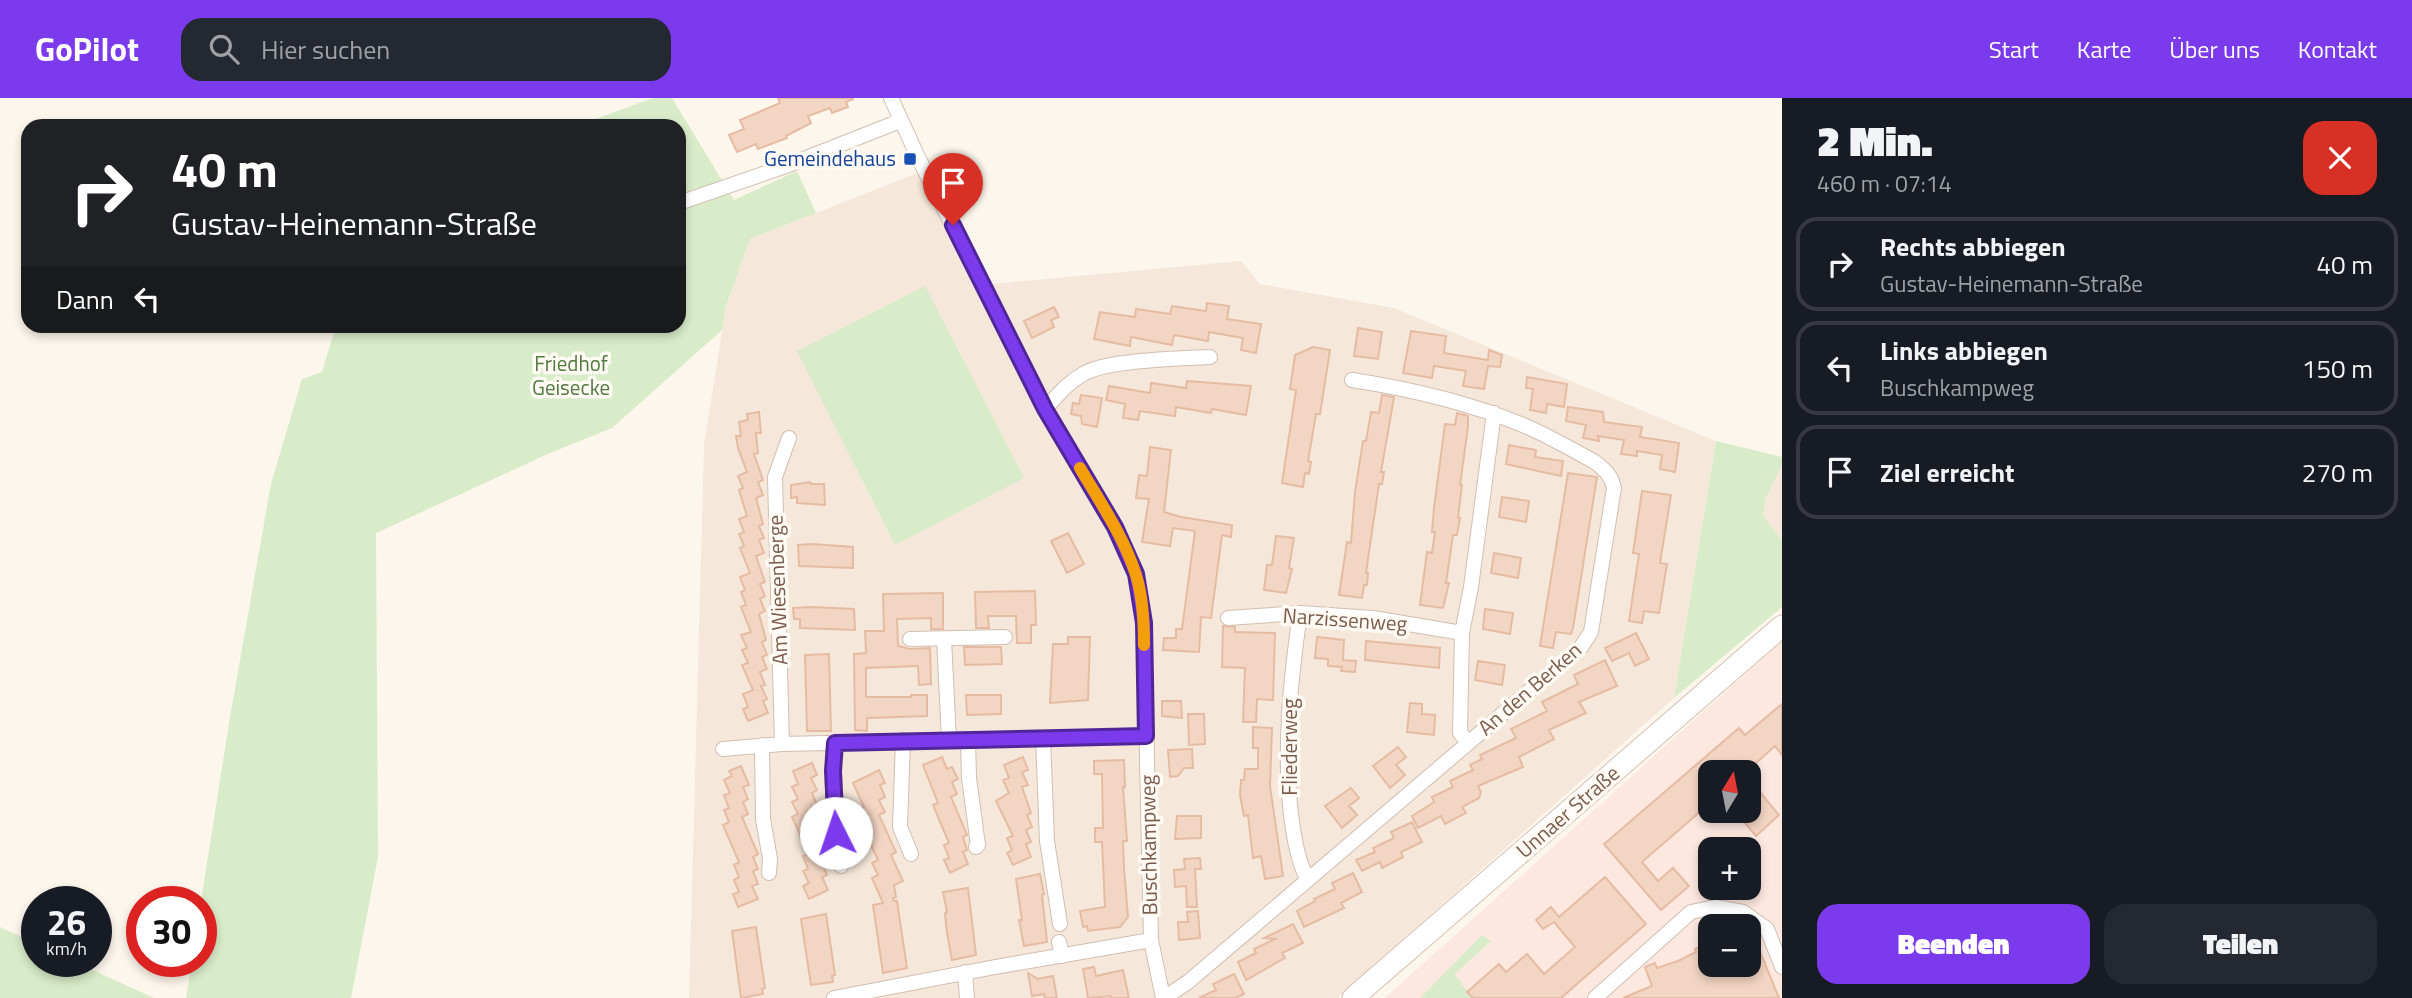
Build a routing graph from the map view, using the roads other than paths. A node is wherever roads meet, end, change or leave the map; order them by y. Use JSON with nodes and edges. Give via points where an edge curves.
{"nodes":[{"id":1,"x":891,"y":98,"type":"edge"},
{"id":2,"x":900,"y":121,"type":"junction"},
{"id":3,"x":686,"y":201,"type":"edge"},
{"id":4,"x":1210,"y":357,"type":"dead end"},
{"id":5,"x":1352,"y":380,"type":"dead end"},
{"id":6,"x":1045,"y":409,"type":"junction"},
{"id":7,"x":1494,"y":414,"type":"junction"},
{"id":8,"x":789,"y":438,"type":"dead end"},
{"id":9,"x":1300,"y":612,"type":"junction"},
{"id":10,"x":1228,"y":618,"type":"dead end"},
{"id":11,"x":1782,"y":626,"type":"edge"},
{"id":12,"x":1462,"y":633,"type":"junction"},
{"id":13,"x":1005,"y":636,"type":"dead end"},
{"id":14,"x":909,"y":639,"type":"dead end"},
{"id":15,"x":944,"y":639,"type":"junction"},
{"id":16,"x":1146,"y":736,"type":"junction"},
{"id":17,"x":1043,"y":738,"type":"junction"},
{"id":18,"x":903,"y":740,"type":"junction"},
{"id":19,"x":948,"y":740,"type":"junction"},
{"id":20,"x":968,"y":740,"type":"junction"},
{"id":21,"x":1468,"y":742,"type":"junction"},
{"id":22,"x":835,"y":743,"type":"junction"},
{"id":23,"x":782,"y":744,"type":"junction"},
{"id":24,"x":762,"y":746,"type":"junction"},
{"id":25,"x":723,"y":749,"type":"dead end"},
{"id":26,"x":976,"y":847,"type":"dead end"},
{"id":27,"x":911,"y":854,"type":"dead end"},
{"id":28,"x":841,"y":866,"type":"dead end"},
{"id":29,"x":769,"y":873,"type":"dead end"},
{"id":30,"x":1307,"y":879,"type":"junction"},
{"id":31,"x":1060,"y":924,"type":"dead end"},
{"id":32,"x":1151,"y":940,"type":"junction"},
{"id":33,"x":1782,"y":967,"type":"edge"},
{"id":34,"x":965,"y":972,"type":"junction"},
{"id":35,"x":834,"y":998,"type":"edge"},
{"id":36,"x":967,"y":998,"type":"edge"},
{"id":37,"x":1163,"y":998,"type":"edge"},
{"id":38,"x":1353,"y":998,"type":"edge"},
{"id":39,"x":1595,"y":998,"type":"edge"}],
"edges":[{"from":1,"to":2,"type":"street","name":"Buschkampweg"},
{"from":2,"to":3,"type":"street"},
{"from":2,"to":6,"type":"street","name":"Buschkampweg"},
{"from":4,"to":6,"type":"street","via":[[1088,371],[1067,384]]},
{"from":5,"to":7,"type":"street","name":"An den Berken","via":[[1406,388]]},
{"from":6,"to":16,"type":"street","name":"Buschkampweg","via":[[1115,527],[1136,574],[1144,623]]},
{"from":7,"to":12,"type":"street"},
{"from":7,"to":21,"type":"street","name":"An den Berken","via":[[1595,462],[1611,477],[1614,488],[1587,640]]},
{"from":8,"to":23,"type":"street","name":"Am Wiesenberge","via":[[775,477]]},
{"from":9,"to":10,"type":"street","name":"Narzissenweg"},
{"from":9,"to":12,"type":"street","name":"Narzissenweg"},
{"from":9,"to":30,"type":"street","name":"Fliederweg","via":[[1291,676],[1287,768],[1292,829]]},
{"from":11,"to":38,"type":"main road","name":"Unnaer Straße"},
{"from":12,"to":21,"type":"street","via":[[1460,733]]},
{"from":13,"to":15,"type":"street"},
{"from":14,"to":15,"type":"street"},
{"from":15,"to":19,"type":"street"},
{"from":16,"to":17,"type":"street"},
{"from":16,"to":32,"type":"street","name":"Buschkampweg"},
{"from":17,"to":20,"type":"street"},
{"from":17,"to":31,"type":"street","via":[[1050,870]]},
{"from":18,"to":19,"type":"street"},
{"from":18,"to":22,"type":"street"},
{"from":18,"to":27,"type":"street","via":[[900,827]]},
{"from":19,"to":20,"type":"street"},
{"from":20,"to":26,"type":"street"},
{"from":21,"to":30,"type":"street","name":"An den Berken"},
{"from":22,"to":23,"type":"street"},
{"from":22,"to":28,"type":"street","via":[[834,800]]},
{"from":23,"to":24,"type":"street"},
{"from":24,"to":25,"type":"street"},
{"from":24,"to":29,"type":"street"},
{"from":30,"to":37,"type":"street","name":"An den Berken","via":[[1188,982]]},
{"from":32,"to":34,"type":"street","via":[[1061,949]]},
{"from":32,"to":37,"type":"street","name":"Buschkampweg"},
{"from":33,"to":39,"type":"street","via":[[1767,929],[1743,912],[1715,907],[1691,912]]},
{"from":34,"to":35,"type":"street"},
{"from":34,"to":36,"type":"street"}]}
